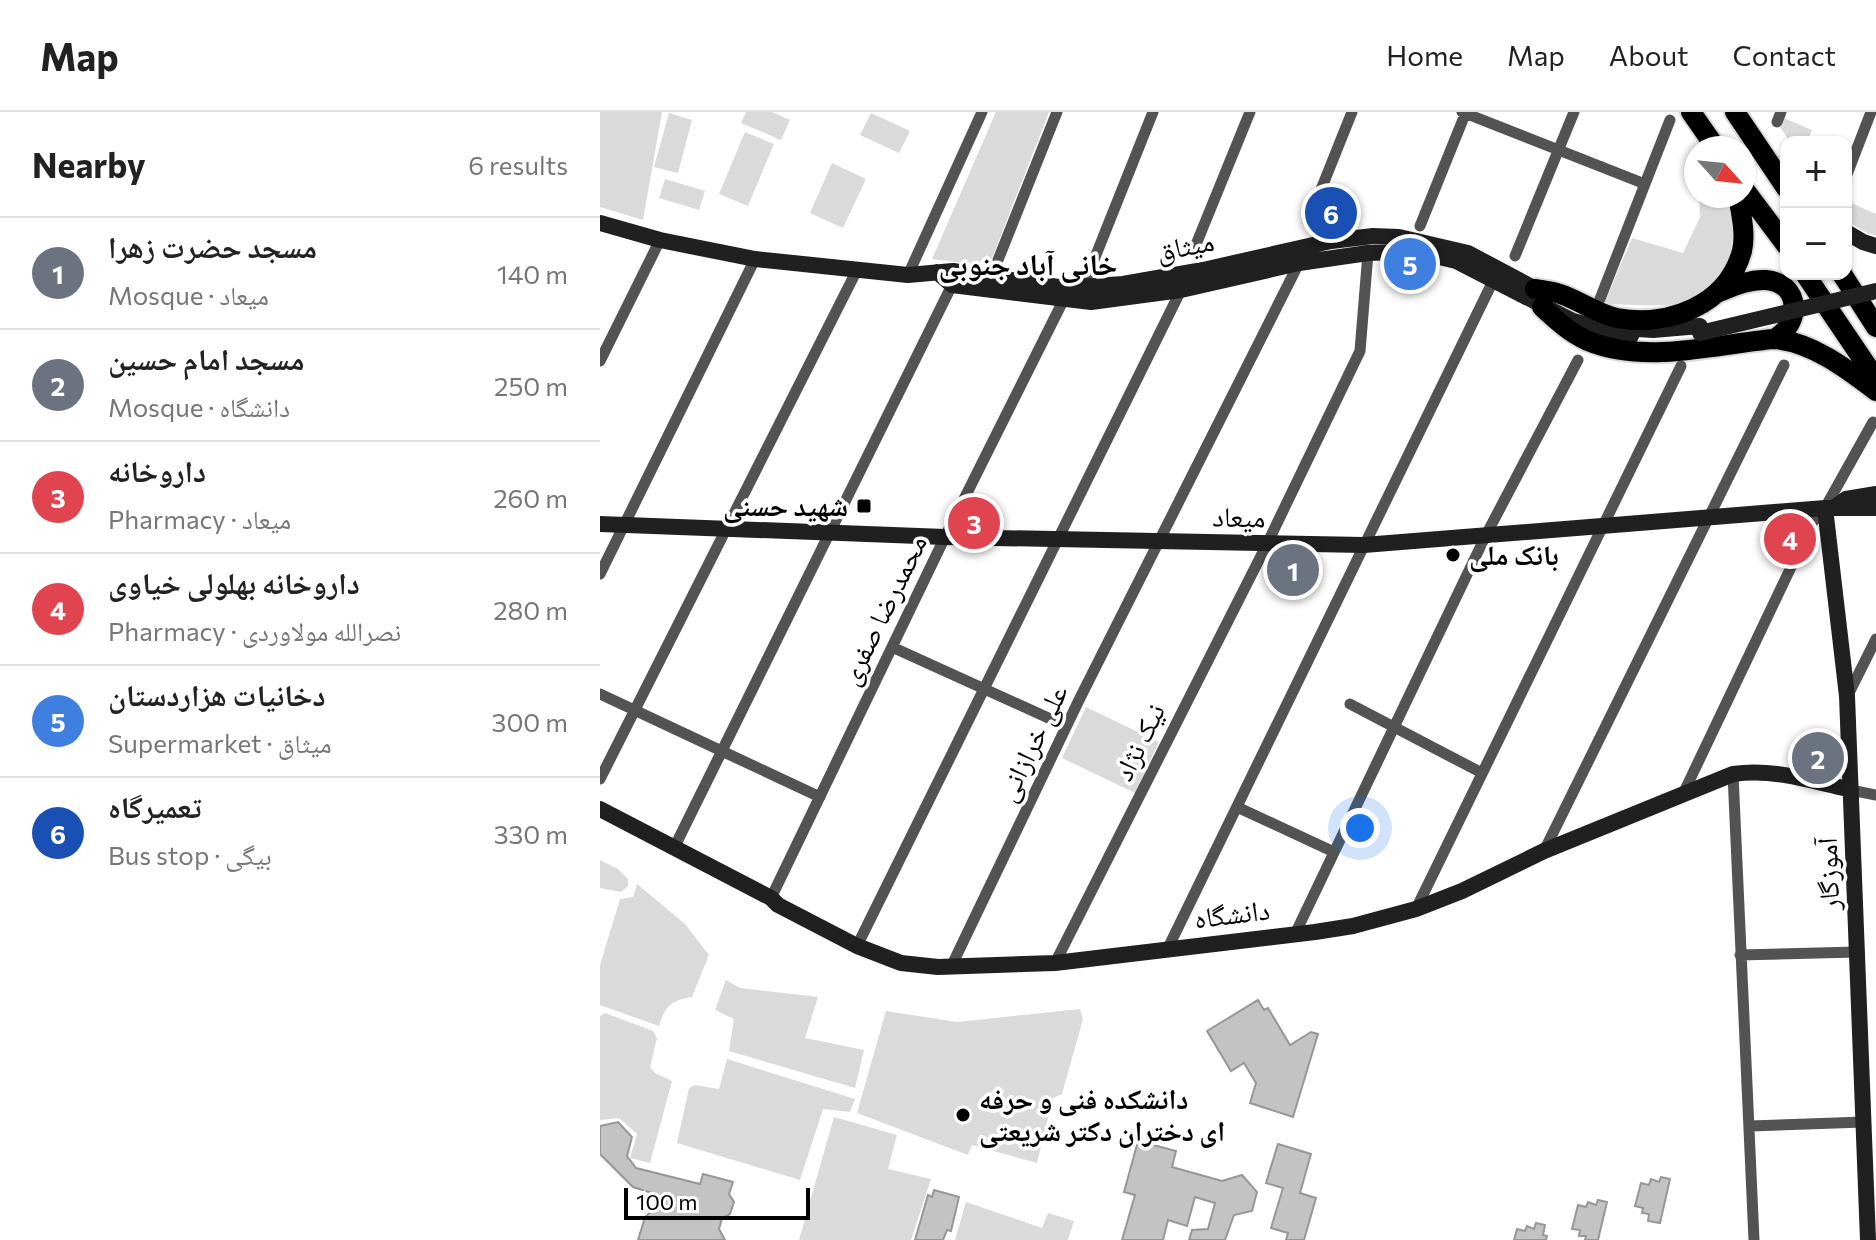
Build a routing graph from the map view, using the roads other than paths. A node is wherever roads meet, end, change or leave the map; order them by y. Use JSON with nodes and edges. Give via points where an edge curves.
{"nodes":[{"id":1,"x":982,"y":112,"type":"edge"},
{"id":2,"x":1057,"y":112,"type":"edge"},
{"id":3,"x":1153,"y":112,"type":"edge"},
{"id":4,"x":1250,"y":112,"type":"edge"},
{"id":5,"x":1352,"y":112,"type":"edge"},
{"id":6,"x":1464,"y":112,"type":"edge"},
{"id":7,"x":1574,"y":112,"type":"edge"},
{"id":8,"x":1691,"y":112,"type":"edge"},
{"id":9,"x":1735,"y":112,"type":"edge"},
{"id":10,"x":1871,"y":112,"type":"edge"},
{"id":11,"x":1670,"y":120,"type":"dead end"},
{"id":12,"x":1708,"y":136,"type":"edge"},
{"id":13,"x":1558,"y":150,"type":"junction"},
{"id":14,"x":1852,"y":161,"type":"edge"},
{"id":15,"x":1779,"y":173,"type":"edge"},
{"id":16,"x":1645,"y":184,"type":"junction"},
{"id":17,"x":1756,"y":205,"type":"edge"},
{"id":18,"x":1741,"y":208,"type":"edge"},
{"id":19,"x":1308,"y":222,"type":"dead end"},
{"id":20,"x":600,"y":223,"type":"edge"},
{"id":21,"x":1420,"y":226,"type":"dead end"},
{"id":22,"x":1852,"y":235,"type":"edge"},
{"id":23,"x":1780,"y":237,"type":"edge"},
{"id":24,"x":660,"y":240,"type":"junction"},
{"id":25,"x":1876,"y":246,"type":"edge"},
{"id":26,"x":1195,"y":247,"type":"dead end"},
{"id":27,"x":1368,"y":253,"type":"junction"},
{"id":28,"x":1515,"y":256,"type":"dead end"},
{"id":29,"x":755,"y":259,"type":"junction"},
{"id":30,"x":998,"y":260,"type":"dead end"},
{"id":31,"x":1299,"y":263,"type":"junction"},
{"id":32,"x":858,"y":268,"type":"junction"},
{"id":33,"x":937,"y":272,"type":"junction"},
{"id":34,"x":908,"y":275,"type":"junction"},
{"id":35,"x":1088,"y":275,"type":"dead end"},
{"id":36,"x":1494,"y":279,"type":"junction"},
{"id":37,"x":1809,"y":280,"type":"edge"},
{"id":38,"x":1846,"y":280,"type":"edge"},
{"id":39,"x":952,"y":285,"type":"junction"},
{"id":40,"x":1876,"y":285,"type":"edge"},
{"id":41,"x":1181,"y":290,"type":"junction"},
{"id":42,"x":1876,"y":291,"type":"edge"},
{"id":43,"x":1717,"y":293,"type":"junction"},
{"id":44,"x":1064,"y":294,"type":"junction"},
{"id":45,"x":1539,"y":298,"type":"junction"},
{"id":46,"x":1600,"y":299,"type":"dead end"},
{"id":47,"x":1876,"y":327,"type":"edge"},
{"id":48,"x":1623,"y":332,"type":"junction"},
{"id":49,"x":1774,"y":339,"type":"junction"},
{"id":50,"x":1578,"y":360,"type":"dead end"},
{"id":51,"x":600,"y":361,"type":"edge"},
{"id":52,"x":1784,"y":365,"type":"dead end"},
{"id":53,"x":1681,"y":366,"type":"dead end"},
{"id":54,"x":1876,"y":379,"type":"edge"},
{"id":55,"x":1876,"y":391,"type":"edge"},
{"id":56,"x":1873,"y":422,"type":"dead end"},
{"id":57,"x":1876,"y":494,"type":"edge"},
{"id":58,"x":1830,"y":508,"type":"junction"},
{"id":59,"x":1876,"y":508,"type":"edge"},
{"id":60,"x":1709,"y":517,"type":"junction"},
{"id":61,"x":600,"y":524,"type":"edge"},
{"id":62,"x":624,"y":525,"type":"junction"},
{"id":63,"x":1602,"y":526,"type":"junction"},
{"id":64,"x":727,"y":527,"type":"junction"},
{"id":65,"x":829,"y":530,"type":"junction"},
{"id":66,"x":1486,"y":535,"type":"junction"},
{"id":67,"x":945,"y":537,"type":"junction"},
{"id":68,"x":1060,"y":538,"type":"junction"},
{"id":69,"x":1160,"y":541,"type":"junction"},
{"id":70,"x":1267,"y":544,"type":"junction"},
{"id":71,"x":1364,"y":545,"type":"junction"},
{"id":72,"x":600,"y":574,"type":"edge"},
{"id":73,"x":1876,"y":639,"type":"edge"},
{"id":74,"x":892,"y":647,"type":"junction"},
{"id":75,"x":983,"y":688,"type":"junction"},
{"id":76,"x":600,"y":694,"type":"edge"},
{"id":77,"x":1847,"y":696,"type":"junction"},
{"id":78,"x":1350,"y":704,"type":"dead end"},
{"id":79,"x":634,"y":710,"type":"junction"},
{"id":80,"x":1066,"y":726,"type":"junction"},
{"id":81,"x":1394,"y":727,"type":"junction"},
{"id":82,"x":722,"y":751,"type":"junction"},
{"id":83,"x":1482,"y":773,"type":"junction"},
{"id":84,"x":1733,"y":774,"type":"junction"},
{"id":85,"x":600,"y":779,"type":"edge"},
{"id":86,"x":1851,"y":790,"type":"junction"},
{"id":87,"x":1683,"y":795,"type":"junction"},
{"id":88,"x":1876,"y":795,"type":"edge"},
{"id":89,"x":820,"y":797,"type":"junction"},
{"id":90,"x":1237,"y":807,"type":"junction"},
{"id":91,"x":600,"y":809,"type":"edge"},
{"id":92,"x":674,"y":848,"type":"junction"},
{"id":93,"x":1544,"y":851,"type":"junction"},
{"id":94,"x":1334,"y":852,"type":"junction"},
{"id":95,"x":771,"y":898,"type":"junction"},
{"id":96,"x":1416,"y":909,"type":"junction"},
{"id":97,"x":1295,"y":934,"type":"junction"},
{"id":98,"x":857,"y":946,"type":"junction"},
{"id":99,"x":1168,"y":948,"type":"junction"},
{"id":100,"x":1857,"y":952,"type":"junction"},
{"id":101,"x":1740,"y":955,"type":"junction"},
{"id":102,"x":1055,"y":963,"type":"junction"},
{"id":103,"x":951,"y":967,"type":"junction"},
{"id":104,"x":1864,"y":1122,"type":"junction"},
{"id":105,"x":1750,"y":1126,"type":"junction"},
{"id":106,"x":1754,"y":1240,"type":"edge"},
{"id":107,"x":1868,"y":1240,"type":"edge"}],
"edges":[{"from":1,"to":34,"type":"street"},
{"from":2,"to":30,"type":"street"},
{"from":3,"to":35,"type":"street"},
{"from":4,"to":26,"type":"street"},
{"from":5,"to":19,"type":"street"},
{"from":6,"to":13,"type":"street"},
{"from":6,"to":21,"type":"street"},
{"from":7,"to":13,"type":"street"},
{"from":8,"to":12,"type":"highway"},
{"from":9,"to":15,"type":"highway"},
{"from":10,"to":14,"type":"street"},
{"from":11,"to":16,"type":"street"},
{"from":13,"to":16,"type":"street"},
{"from":13,"to":28,"type":"street"},
{"from":16,"to":46,"type":"street"},
{"from":17,"to":23,"type":"highway"},
{"from":18,"to":43,"type":"highway","via":[[1742,251]]},
{"from":20,"to":24,"type":"street","name":"میثاق"},
{"from":22,"to":25,"type":"street"},
{"from":24,"to":29,"type":"street","name":"میثاق"},
{"from":24,"to":51,"type":"street"},
{"from":27,"to":31,"type":"street","name":"میثاق"},
{"from":27,"to":36,"type":"street","name":"میثاق","via":[[1431,255]]},
{"from":27,"to":70,"type":"street","name":"نیک نژاد","via":[[1360,351]]},
{"from":29,"to":32,"type":"street","name":"میثاق"},
{"from":29,"to":62,"type":"street"},
{"from":31,"to":41,"type":"street","name":"میثاق"},
{"from":31,"to":69,"type":"street","name":"علی خرازانی"},
{"from":32,"to":34,"type":"street","name":"میثاق"},
{"from":32,"to":64,"type":"street"},
{"from":33,"to":34,"type":"street","name":"میثاق"},
{"from":33,"to":39,"type":"street"},
{"from":33,"to":44,"type":"street","name":"میثاق"},
{"from":36,"to":45,"type":"street","name":"میثاق"},
{"from":36,"to":71,"type":"street"},
{"from":37,"to":54,"type":"highway"},
{"from":38,"to":47,"type":"highway"},
{"from":39,"to":44,"type":"street","name":"میثاق"},
{"from":39,"to":65,"type":"street"},
{"from":40,"to":48,"type":"street","bridge":true,"via":[[1700,326]]},
{"from":41,"to":44,"type":"street","name":"میثاق","via":[[1091,302]]},
{"from":41,"to":68,"type":"street"},
{"from":42,"to":48,"type":"street","bridge":true,"via":[[1700,333],[1653,337]]},
{"from":43,"to":45,"type":"highway","via":[[1698,308],[1644,320],[1615,318],[1560,293]]},
{"from":43,"to":49,"type":"highway","via":[[1758,281],[1786,289],[1794,317]]},
{"from":44,"to":45,"type":"street","name":"میثاق","via":[[1373,236],[1425,241],[1468,253]]},
{"from":44,"to":67,"type":"street","name":"محمدرضا صفری"},
{"from":45,"to":48,"type":"street","name":"میثاق","via":[[1573,321]]},
{"from":45,"to":49,"type":"highway","via":[[1563,327],[1622,350],[1654,352]]},
{"from":49,"to":55,"type":"highway","via":[[1808,348]]},
{"from":50,"to":66,"type":"street"},
{"from":52,"to":60,"type":"street"},
{"from":53,"to":63,"type":"street"},
{"from":56,"to":58,"type":"street"},
{"from":57,"to":58,"type":"street"},
{"from":58,"to":59,"type":"street","name":"میعاد"},
{"from":58,"to":60,"type":"street","name":"میعاد"},
{"from":58,"to":77,"type":"street","name":"آموزگار"},
{"from":58,"to":87,"type":"street","via":[[1812,523]]},
{"from":60,"to":63,"type":"street","name":"میعاد"},
{"from":60,"to":93,"type":"street"},
{"from":61,"to":62,"type":"street","name":"میعاد"},
{"from":62,"to":64,"type":"street","name":"میعاد"},
{"from":62,"to":72,"type":"street"},
{"from":63,"to":66,"type":"street","name":"میعاد"},
{"from":63,"to":83,"type":"street"},
{"from":64,"to":65,"type":"street","name":"میعاد"},
{"from":64,"to":79,"type":"street"},
{"from":65,"to":67,"type":"street","name":"میعاد"},
{"from":65,"to":82,"type":"street"},
{"from":66,"to":71,"type":"street","name":"میعاد"},
{"from":66,"to":81,"type":"street"},
{"from":67,"to":68,"type":"street","name":"میعاد"},
{"from":67,"to":74,"type":"street","name":"محمدرضا صفری"},
{"from":68,"to":69,"type":"street","name":"میعاد"},
{"from":68,"to":75,"type":"street"},
{"from":69,"to":70,"type":"street","name":"میعاد"},
{"from":69,"to":80,"type":"street","name":"علی خرازانی"},
{"from":70,"to":71,"type":"street","name":"میعاد"},
{"from":70,"to":102,"type":"street","name":"نیک نژاد"},
{"from":71,"to":90,"type":"street"},
{"from":73,"to":77,"type":"street"},
{"from":74,"to":75,"type":"street"},
{"from":74,"to":89,"type":"street","name":"محمدرضا صفری"},
{"from":75,"to":80,"type":"street"},
{"from":75,"to":98,"type":"street"},
{"from":76,"to":79,"type":"street"},
{"from":77,"to":86,"type":"street","name":"آموزگار"},
{"from":78,"to":81,"type":"street"},
{"from":79,"to":82,"type":"street"},
{"from":79,"to":85,"type":"street"},
{"from":80,"to":103,"type":"street","name":"علی خرازانی"},
{"from":81,"to":83,"type":"street"},
{"from":81,"to":94,"type":"street"},
{"from":82,"to":89,"type":"street"},
{"from":82,"to":92,"type":"street"},
{"from":83,"to":96,"type":"street"},
{"from":84,"to":86,"type":"street","name":"دانشگاه","via":[[1771,773]]},
{"from":84,"to":87,"type":"street","name":"دانشگاه"},
{"from":84,"to":101,"type":"street"},
{"from":86,"to":88,"type":"street","name":"دانشگاه"},
{"from":86,"to":100,"type":"street","name":"آموزگار"},
{"from":87,"to":93,"type":"street","name":"دانشگاه"},
{"from":89,"to":95,"type":"street","name":"محمدرضا صفری"},
{"from":90,"to":94,"type":"street"},
{"from":90,"to":99,"type":"street"},
{"from":91,"to":92,"type":"street","name":"دانشگاه"},
{"from":92,"to":95,"type":"street","name":"دانشگاه"},
{"from":93,"to":96,"type":"street","name":"دانشگاه"},
{"from":94,"to":97,"type":"street"},
{"from":95,"to":98,"type":"street","name":"دانشگاه"},
{"from":96,"to":97,"type":"street","name":"دانشگاه"},
{"from":97,"to":99,"type":"street","name":"دانشگاه"},
{"from":98,"to":103,"type":"street","name":"دانشگاه","via":[[901,963]]},
{"from":99,"to":102,"type":"street","name":"دانشگاه"},
{"from":100,"to":101,"type":"street"},
{"from":100,"to":104,"type":"street","name":"آموزگار"},
{"from":101,"to":105,"type":"street"},
{"from":102,"to":103,"type":"street","name":"دانشگاه"},
{"from":104,"to":105,"type":"street"},
{"from":104,"to":107,"type":"street","name":"آموزگار"},
{"from":105,"to":106,"type":"street"}]}
